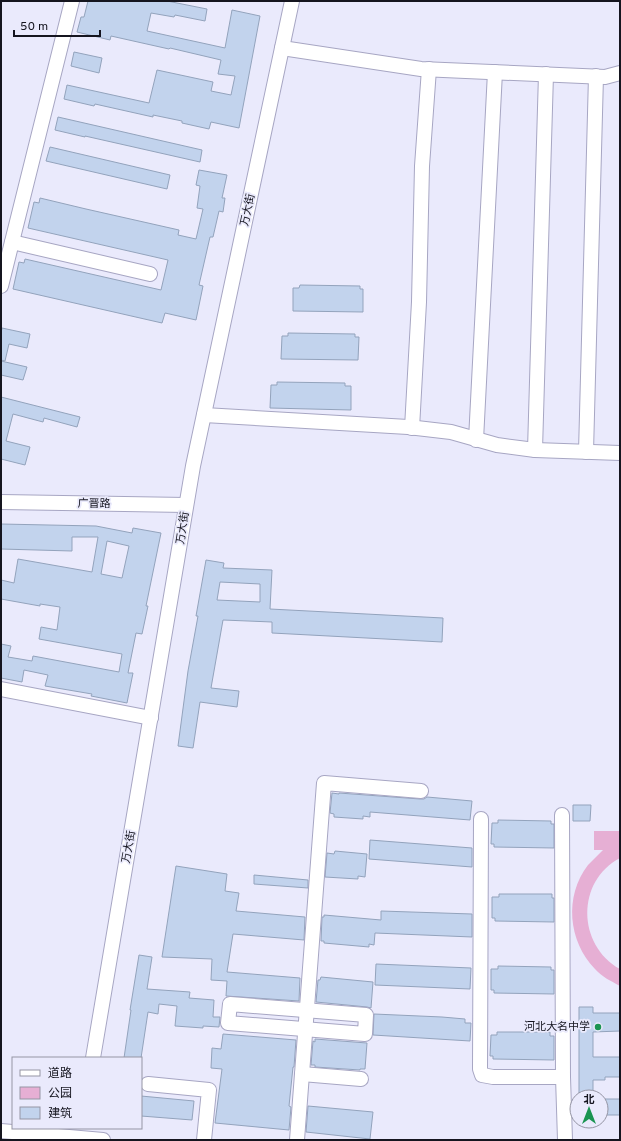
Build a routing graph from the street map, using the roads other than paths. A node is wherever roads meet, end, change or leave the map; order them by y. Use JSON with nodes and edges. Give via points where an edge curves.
{"nodes":[{"id":1,"x":72,"y":1,"type":"edge"},
{"id":2,"x":292,"y":1,"type":"edge"},
{"id":3,"x":282,"y":48,"type":"junction"},
{"id":4,"x":429,"y":69,"type":"junction"},
{"id":5,"x":495,"y":72,"type":"junction"},
{"id":6,"x":620,"y":73,"type":"edge"},
{"id":7,"x":546,"y":74,"type":"junction"},
{"id":8,"x":596,"y":76,"type":"junction"},
{"id":9,"x":12,"y":242,"type":"junction"},
{"id":10,"x":150,"y":274,"type":"dead end"},
{"id":11,"x":1,"y":286,"type":"edge"},
{"id":12,"x":204,"y":415,"type":"junction"},
{"id":13,"x":412,"y":428,"type":"junction"},
{"id":14,"x":476,"y":440,"type":"junction"},
{"id":15,"x":534,"y":450,"type":"junction"},
{"id":16,"x":586,"y":452,"type":"junction"},
{"id":17,"x":620,"y":453,"type":"edge"},
{"id":18,"x":1,"y":502,"type":"edge"},
{"id":19,"x":186,"y":505,"type":"junction"},
{"id":20,"x":1,"y":689,"type":"edge"},
{"id":21,"x":151,"y":718,"type":"junction"},
{"id":22,"x":421,"y":791,"type":"dead end"},
{"id":23,"x":562,"y":815,"type":"dead end"},
{"id":24,"x":481,"y":819,"type":"dead end"},
{"id":25,"x":307,"y":1010,"type":"junction"},
{"id":26,"x":306,"y":1029,"type":"junction"},
{"id":27,"x":93,"y":1057,"type":"edge"},
{"id":28,"x":302,"y":1074,"type":"junction"},
{"id":29,"x":563,"y":1077,"type":"junction"},
{"id":30,"x":361,"y":1079,"type":"dead end"},
{"id":31,"x":148,"y":1084,"type":"dead end"},
{"id":32,"x":1,"y":1131,"type":"edge"},
{"id":33,"x":81,"y":1133,"type":"edge"},
{"id":34,"x":103,"y":1140,"type":"edge"},
{"id":35,"x":204,"y":1140,"type":"edge"},
{"id":36,"x":297,"y":1140,"type":"edge"},
{"id":37,"x":565,"y":1140,"type":"edge"}],
"edges":[{"from":1,"to":9,"type":"street"},
{"from":2,"to":3,"type":"street","name":"万大街"},
{"from":3,"to":4,"type":"street"},
{"from":3,"to":12,"type":"street","name":"万大街"},
{"from":4,"to":5,"type":"street"},
{"from":4,"to":13,"type":"street","via":[[422,166],[419,302]]},
{"from":5,"to":7,"type":"street"},
{"from":5,"to":14,"type":"street"},
{"from":6,"to":8,"type":"street","via":[[605,77]]},
{"from":7,"to":8,"type":"street"},
{"from":7,"to":15,"type":"street"},
{"from":8,"to":16,"type":"street"},
{"from":9,"to":10,"type":"street"},
{"from":9,"to":11,"type":"street"},
{"from":12,"to":13,"type":"street"},
{"from":12,"to":19,"type":"street","name":"万大街"},
{"from":13,"to":14,"type":"street","via":[[451,432]]},
{"from":14,"to":15,"type":"street"},
{"from":15,"to":16,"type":"street"},
{"from":16,"to":17,"type":"street"},
{"from":18,"to":19,"type":"street","name":"广晋路"},
{"from":19,"to":21,"type":"street","name":"万大街"},
{"from":20,"to":21,"type":"street"},
{"from":21,"to":27,"type":"street","name":"万大街"},
{"from":22,"to":25,"type":"street","via":[[324,783]]},
{"from":23,"to":29,"type":"street"},
{"from":24,"to":29,"type":"street","via":[[480,1069],[482,1075],[493,1077]]},
{"from":25,"to":26,"type":"street"},
{"from":25,"to":26,"type":"street","via":[[366,1016],[365,1034]]},
{"from":25,"to":26,"type":"street","via":[[230,1004],[228,1023]]},
{"from":26,"to":28,"type":"street"},
{"from":28,"to":30,"type":"street"},
{"from":28,"to":36,"type":"street"},
{"from":29,"to":37,"type":"street"},
{"from":31,"to":35,"type":"street","via":[[209,1090]]},
{"from":32,"to":33,"type":"street"},
{"from":33,"to":34,"type":"street"}]}
